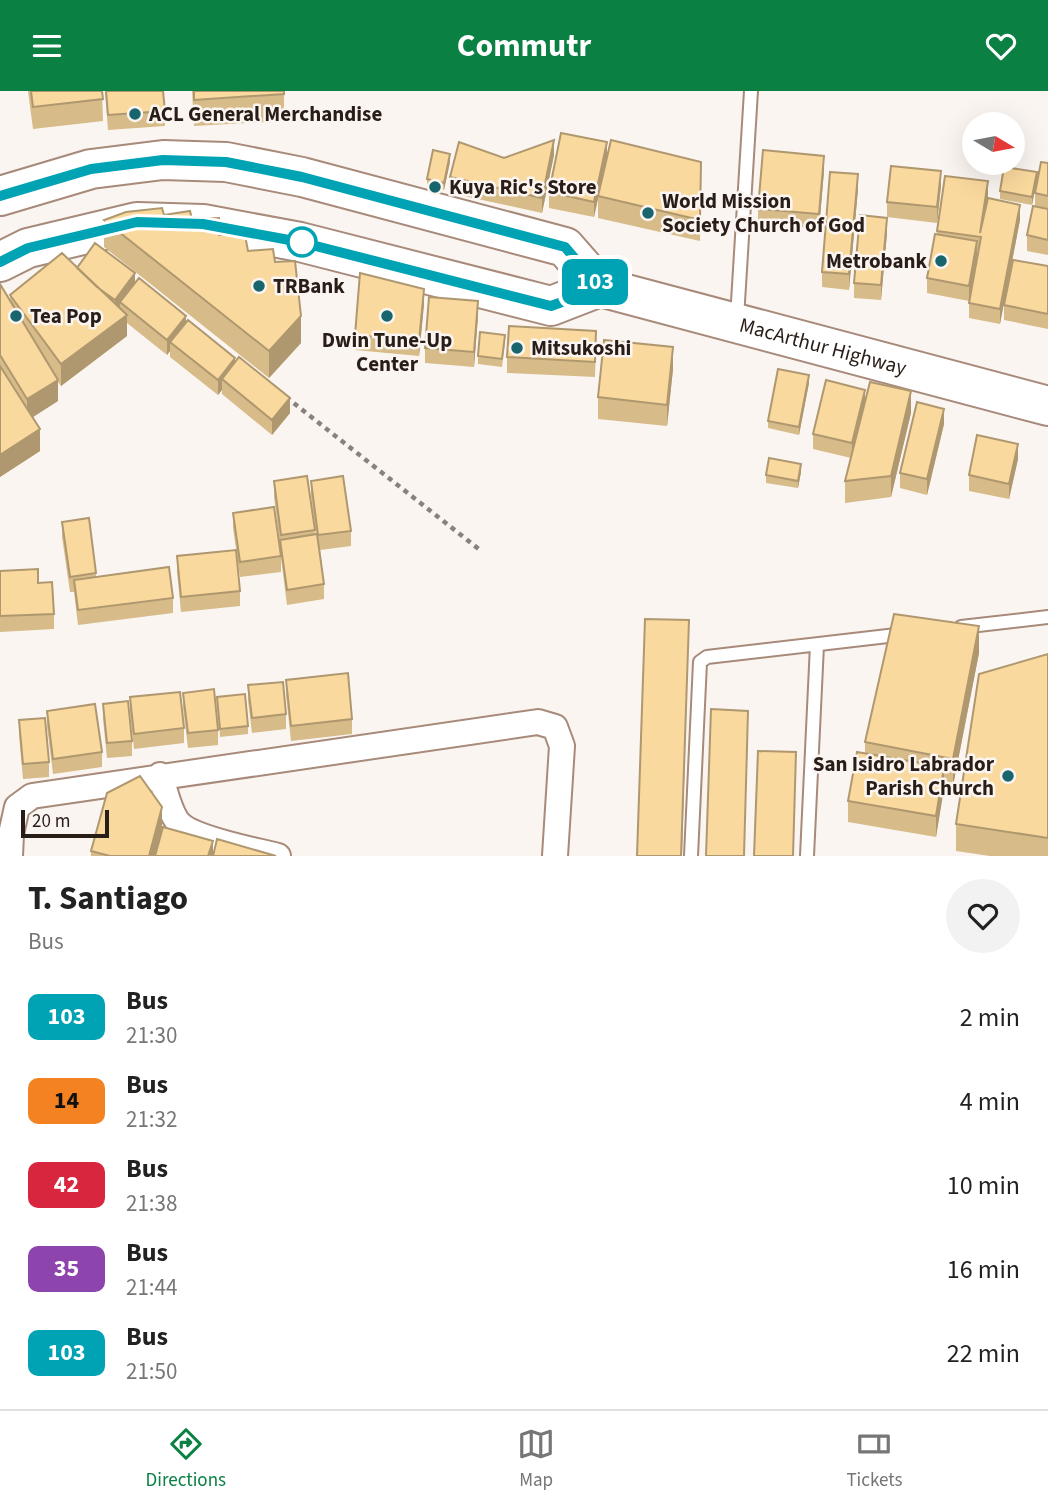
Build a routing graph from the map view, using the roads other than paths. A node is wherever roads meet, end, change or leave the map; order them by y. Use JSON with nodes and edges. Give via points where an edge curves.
{"nodes":[{"id":1,"x":751,"y":91,"type":"edge"},
{"id":2,"x":0,"y":196,"type":"edge"},
{"id":3,"x":0,"y":262,"type":"edge"},
{"id":4,"x":600,"y":288,"type":"junction"},
{"id":5,"x":737,"y":322,"type":"junction"},
{"id":6,"x":1048,"y":407,"type":"edge"},
{"id":7,"x":1048,"y":617,"type":"edge"},
{"id":8,"x":953,"y":628,"type":"edge"},
{"id":9,"x":912,"y":633,"type":"edge"},
{"id":10,"x":817,"y":645,"type":"junction"},
{"id":11,"x":160,"y":775,"type":"junction"},
{"id":12,"x":10,"y":856,"type":"edge"},
{"id":13,"x":278,"y":856,"type":"edge"},
{"id":14,"x":555,"y":856,"type":"edge"},
{"id":15,"x":691,"y":856,"type":"edge"},
{"id":16,"x":807,"y":856,"type":"edge"}],
"edges":[{"from":1,"to":5,"type":"lane"},
{"from":2,"to":4,"type":"highway","via":[[91,169],[163,160],[226,162],[302,177],[565,247]]},
{"from":3,"to":4,"type":"highway","via":[[28,248],[137,222],[203,224],[300,242],[551,306]]},
{"from":4,"to":5,"type":"highway","name":"MacArthur Highway"},
{"from":5,"to":6,"type":"highway","name":"MacArthur Highway"},
{"from":7,"to":8,"type":"lane"},
{"from":9,"to":10,"type":"lane"},
{"from":10,"to":15,"type":"lane","via":[[707,657],[700,662]]},
{"from":10,"to":16,"type":"lane"},
{"from":11,"to":12,"type":"street","via":[[32,796],[17,807]]},
{"from":11,"to":13,"type":"street","via":[[177,821],[187,830]]},
{"from":11,"to":14,"type":"street","via":[[538,722],[555,727],[562,746]]}]}
